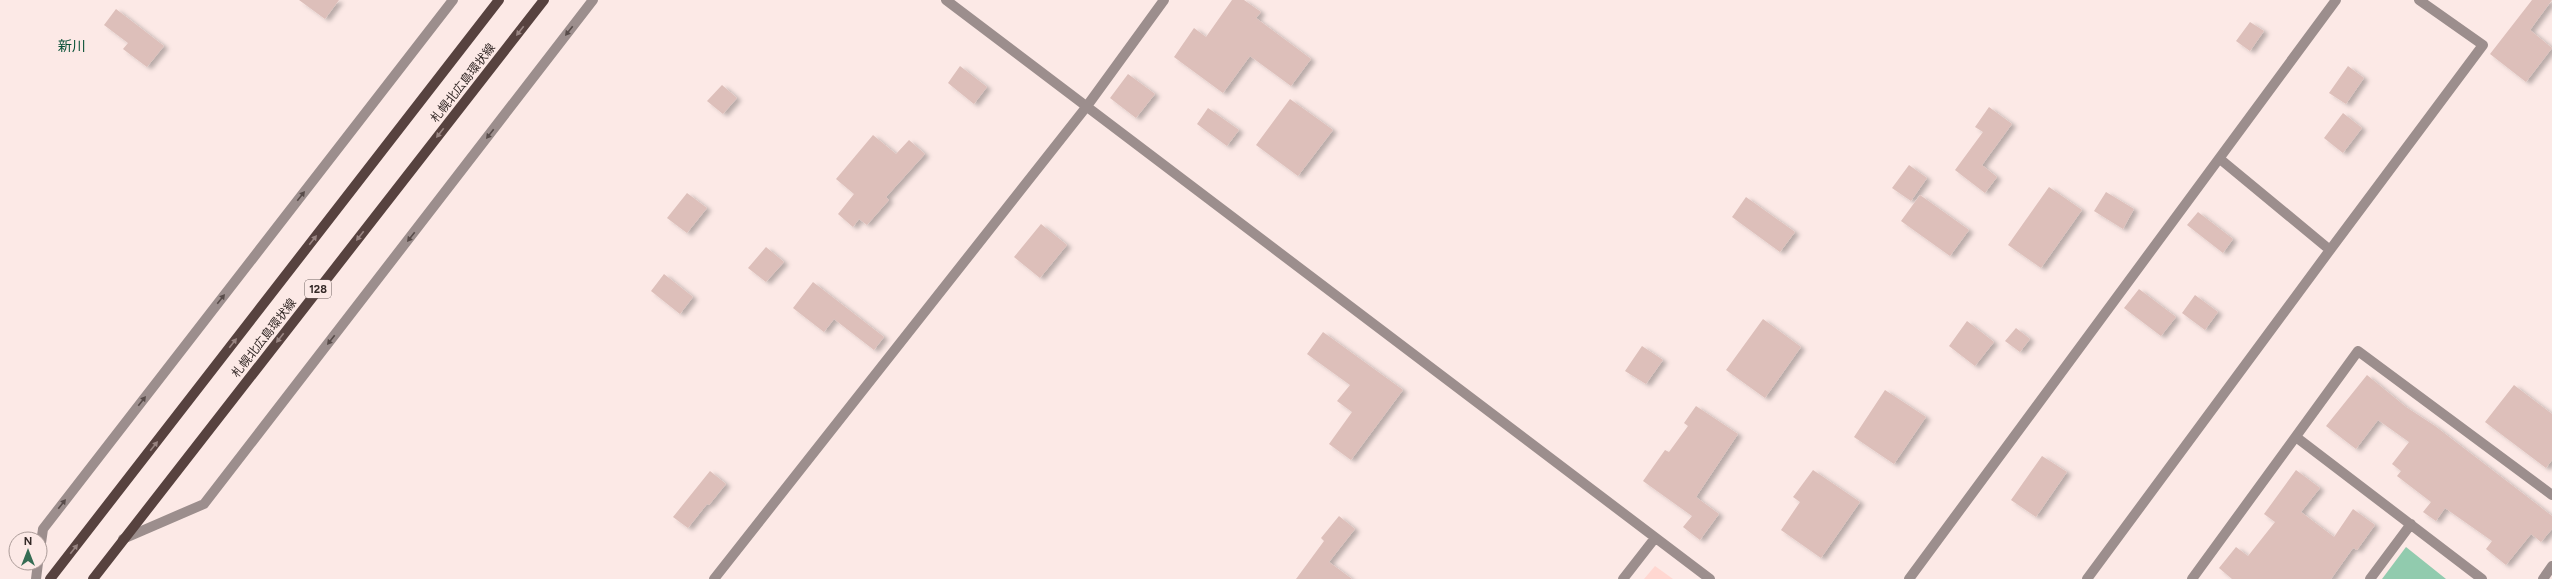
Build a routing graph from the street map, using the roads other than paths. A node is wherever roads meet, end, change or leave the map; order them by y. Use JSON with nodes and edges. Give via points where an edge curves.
{"nodes":[{"id":1,"x":453,"y":0,"type":"edge"},
{"id":2,"x":498,"y":0,"type":"edge"},
{"id":3,"x":544,"y":0,"type":"edge"},
{"id":4,"x":593,"y":0,"type":"edge"},
{"id":5,"x":946,"y":0,"type":"edge"},
{"id":6,"x":1164,"y":0,"type":"edge"},
{"id":7,"x":2336,"y":0,"type":"edge"},
{"id":8,"x":2419,"y":0,"type":"edge"},
{"id":9,"x":1087,"y":106,"type":"junction"},
{"id":10,"x":2220,"y":158,"type":"junction"},
{"id":11,"x":2330,"y":250,"type":"junction"},
{"id":12,"x":2296,"y":437,"type":"junction"},
{"id":13,"x":2552,"y":495,"type":"edge"},
{"id":14,"x":2411,"y":524,"type":"junction"},
{"id":15,"x":43,"y":531,"type":"edge"},
{"id":16,"x":1655,"y":538,"type":"junction"},
{"id":17,"x":123,"y":539,"type":"junction"},
{"id":18,"x":2552,"y":566,"type":"edge"},
{"id":19,"x":50,"y":579,"type":"edge"},
{"id":20,"x":92,"y":579,"type":"edge"},
{"id":21,"x":714,"y":579,"type":"edge"},
{"id":22,"x":1623,"y":579,"type":"edge"},
{"id":23,"x":1710,"y":579,"type":"edge"},
{"id":24,"x":1909,"y":579,"type":"edge"},
{"id":25,"x":2087,"y":579,"type":"edge"},
{"id":26,"x":2192,"y":579,"type":"edge"},
{"id":27,"x":2370,"y":579,"type":"edge"},
{"id":28,"x":2482,"y":579,"type":"edge"},
{"id":29,"x":2543,"y":579,"type":"edge"}],
"edges":[{"from":15,"to":1,"type":"street","one_way":true},
{"from":19,"to":2,"type":"main road","name":"札幌北広島環状線","one_way":true},
{"from":3,"to":17,"type":"main road","name":"札幌北広島環状線","number":"128","one_way":true},
{"from":4,"to":17,"type":"street","one_way":true,"via":[[204,504]]},
{"from":5,"to":9,"type":"street"},
{"from":6,"to":9,"type":"street"},
{"from":7,"to":10,"type":"street"},
{"from":8,"to":11,"type":"street","via":[[2482,45]]},
{"from":9,"to":16,"type":"street"},
{"from":9,"to":21,"type":"street"},
{"from":10,"to":11,"type":"street"},
{"from":10,"to":24,"type":"street"},
{"from":11,"to":25,"type":"street"},
{"from":12,"to":13,"type":"street","via":[[2358,351]]},
{"from":12,"to":14,"type":"street"},
{"from":12,"to":26,"type":"street"},
{"from":14,"to":27,"type":"street"},
{"from":14,"to":28,"type":"street"},
{"from":16,"to":22,"type":"street"},
{"from":16,"to":23,"type":"street"},
{"from":17,"to":20,"type":"main road","name":"札幌北広島環状線","number":"128"},
{"from":18,"to":29,"type":"street"}]}
